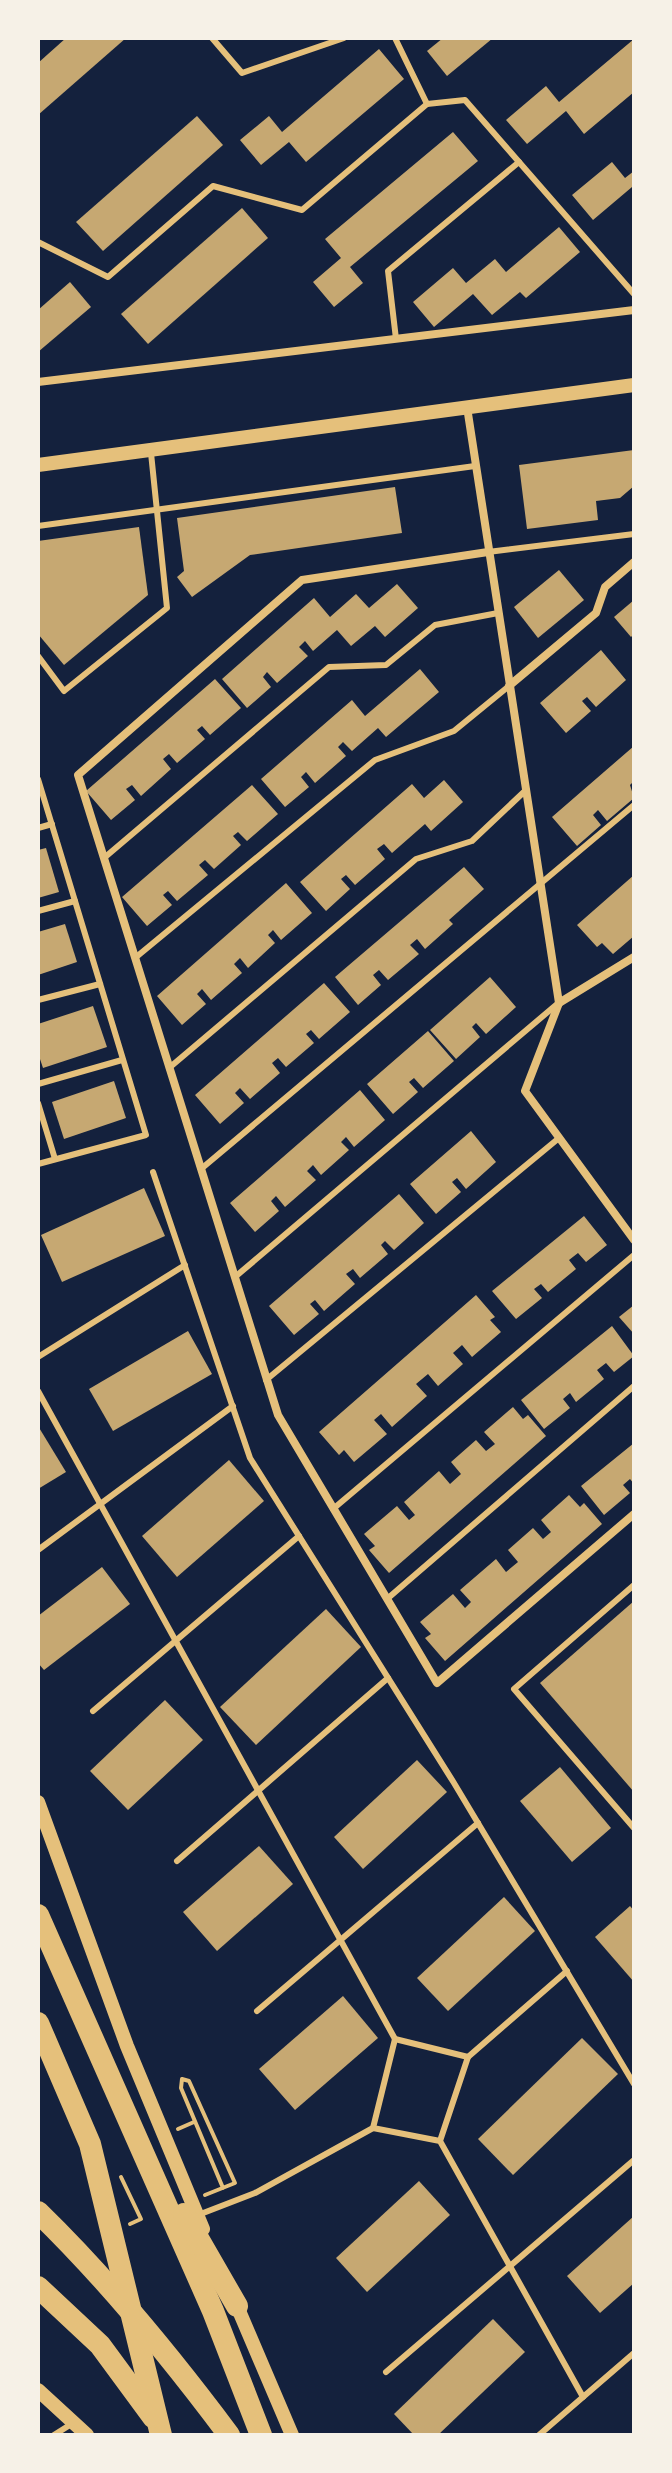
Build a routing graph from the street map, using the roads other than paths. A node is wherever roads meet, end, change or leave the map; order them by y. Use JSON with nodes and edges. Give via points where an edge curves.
{"nodes":[{"id":1,"x":212,"y":38,"type":"edge"},
{"id":2,"x":344,"y":38,"type":"edge"},
{"id":3,"x":395,"y":38,"type":"edge"},
{"id":4,"x":427,"y":104,"type":"junction"},
{"id":5,"x":519,"y":162,"type":"junction"},
{"id":6,"x":38,"y":242,"type":"edge"},
{"id":7,"x":634,"y":294,"type":"edge"},
{"id":8,"x":634,"y":310,"type":"edge"},
{"id":9,"x":396,"y":339,"type":"junction"},
{"id":10,"x":38,"y":382,"type":"edge"},
{"id":11,"x":634,"y":385,"type":"edge"},
{"id":12,"x":467,"y":406,"type":"junction"},
{"id":13,"x":151,"y":453,"type":"junction"},
{"id":14,"x":38,"y":465,"type":"edge"},
{"id":15,"x":475,"y":466,"type":"junction"},
{"id":16,"x":158,"y":508,"type":"junction"},
{"id":17,"x":38,"y":526,"type":"edge"},
{"id":18,"x":634,"y":534,"type":"edge"},
{"id":19,"x":488,"y":552,"type":"junction"},
{"id":20,"x":634,"y":562,"type":"edge"},
{"id":21,"x":498,"y":613,"type":"junction"},
{"id":22,"x":38,"y":656,"type":"edge"},
{"id":23,"x":509,"y":686,"type":"junction"},
{"id":24,"x":38,"y":779,"type":"edge"},
{"id":25,"x":526,"y":790,"type":"junction"},
{"id":26,"x":634,"y":805,"type":"edge"},
{"id":27,"x":52,"y":824,"type":"junction"},
{"id":28,"x":38,"y":828,"type":"edge"},
{"id":29,"x":104,"y":858,"type":"junction"},
{"id":30,"x":541,"y":884,"type":"junction"},
{"id":31,"x":75,"y":901,"type":"junction"},
{"id":32,"x":38,"y":911,"type":"edge"},
{"id":33,"x":634,"y":957,"type":"edge"},
{"id":34,"x":135,"y":958,"type":"junction"},
{"id":35,"x":100,"y":984,"type":"junction"},
{"id":36,"x":38,"y":1000,"type":"edge"},
{"id":37,"x":559,"y":1003,"type":"junction"},
{"id":38,"x":122,"y":1060,"type":"junction"},
{"id":39,"x":169,"y":1068,"type":"junction"},
{"id":40,"x":38,"y":1084,"type":"edge"},
{"id":41,"x":38,"y":1103,"type":"edge"},
{"id":42,"x":559,"y":1138,"type":"junction"},
{"id":43,"x":55,"y":1159,"type":"junction"},
{"id":44,"x":38,"y":1164,"type":"edge"},
{"id":45,"x":201,"y":1169,"type":"junction"},
{"id":46,"x":153,"y":1172,"type":"dead end"},
{"id":47,"x":634,"y":1240,"type":"edge"},
{"id":48,"x":634,"y":1255,"type":"edge"},
{"id":49,"x":185,"y":1265,"type":"junction"},
{"id":50,"x":235,"y":1277,"type":"junction"},
{"id":51,"x":38,"y":1357,"type":"edge"},
{"id":52,"x":266,"y":1380,"type":"junction"},
{"id":53,"x":634,"y":1386,"type":"edge"},
{"id":54,"x":38,"y":1391,"type":"edge"},
{"id":55,"x":233,"y":1406,"type":"junction"},
{"id":56,"x":100,"y":1504,"type":"junction"},
{"id":57,"x":333,"y":1509,"type":"junction"},
{"id":58,"x":634,"y":1514,"type":"edge"},
{"id":59,"x":299,"y":1536,"type":"junction"},
{"id":60,"x":38,"y":1550,"type":"edge"},
{"id":61,"x":634,"y":1585,"type":"edge"},
{"id":62,"x":387,"y":1599,"type":"junction"},
{"id":63,"x":175,"y":1640,"type":"junction"},
{"id":64,"x":388,"y":1678,"type":"junction"},
{"id":65,"x":93,"y":1711,"type":"dead end"},
{"id":66,"x":258,"y":1791,"type":"junction"},
{"id":67,"x":38,"y":1802,"type":"edge"},
{"id":68,"x":478,"y":1823,"type":"junction"},
{"id":69,"x":634,"y":1828,"type":"edge"},
{"id":70,"x":177,"y":1861,"type":"dead end"},
{"id":71,"x":38,"y":1915,"type":"edge"},
{"id":72,"x":340,"y":1940,"type":"junction"},
{"id":73,"x":567,"y":1971,"type":"junction"},
{"id":74,"x":257,"y":2011,"type":"dead end"},
{"id":75,"x":38,"y":2023,"type":"edge"},
{"id":76,"x":395,"y":2039,"type":"junction"},
{"id":77,"x":468,"y":2057,"type":"junction"},
{"id":78,"x":634,"y":2084,"type":"edge"},
{"id":79,"x":130,"y":2122,"type":"junction"},
{"id":80,"x":373,"y":2128,"type":"junction"},
{"id":81,"x":440,"y":2141,"type":"junction"},
{"id":82,"x":634,"y":2160,"type":"edge"},
{"id":83,"x":38,"y":2212,"type":"edge"},
{"id":84,"x":197,"y":2216,"type":"junction"},
{"id":85,"x":510,"y":2266,"type":"junction"},
{"id":86,"x":38,"y":2287,"type":"edge"},
{"id":87,"x":237,"y":2306,"type":"junction"},
{"id":88,"x":634,"y":2353,"type":"edge"},
{"id":89,"x":386,"y":2372,"type":"dead end"},
{"id":90,"x":38,"y":2390,"type":"edge"},
{"id":91,"x":583,"y":2397,"type":"junction"},
{"id":92,"x":76,"y":2421,"type":"junction"},
{"id":93,"x":54,"y":2435,"type":"edge"},
{"id":94,"x":87,"y":2435,"type":"edge"},
{"id":95,"x":164,"y":2435,"type":"edge"},
{"id":96,"x":229,"y":2435,"type":"edge"},
{"id":97,"x":261,"y":2435,"type":"edge"},
{"id":98,"x":292,"y":2435,"type":"edge"},
{"id":99,"x":539,"y":2435,"type":"edge"}],
"edges":[{"from":1,"to":2,"type":"lane","via":[[242,73]]},
{"from":3,"to":4,"type":"lane"},
{"from":4,"to":5,"type":"lane","via":[[465,100]]},
{"from":4,"to":6,"type":"lane","via":[[302,210],[213,186],[108,277]]},
{"from":5,"to":7,"type":"lane"},
{"from":5,"to":9,"type":"lane","via":[[388,271]]},
{"from":8,"to":9,"type":"street"},
{"from":9,"to":10,"type":"street"},
{"from":11,"to":12,"type":"street"},
{"from":12,"to":13,"type":"street"},
{"from":12,"to":15,"type":"street"},
{"from":13,"to":14,"type":"street"},
{"from":13,"to":16,"type":"lane"},
{"from":15,"to":16,"type":"lane"},
{"from":15,"to":19,"type":"street"},
{"from":16,"to":17,"type":"lane"},
{"from":16,"to":22,"type":"lane","via":[[167,608],[64,691]]},
{"from":18,"to":19,"type":"lane"},
{"from":19,"to":21,"type":"street"},
{"from":19,"to":29,"type":"street","via":[[302,580],[78,775]]},
{"from":20,"to":23,"type":"street","via":[[605,587],[596,613]]},
{"from":21,"to":23,"type":"street"},
{"from":21,"to":29,"type":"lane","via":[[435,625],[386,665],[329,667]]},
{"from":23,"to":25,"type":"street"},
{"from":23,"to":34,"type":"lane","via":[[454,731],[375,760]]},
{"from":24,"to":27,"type":"lane"},
{"from":25,"to":30,"type":"street"},
{"from":25,"to":39,"type":"lane","via":[[472,841],[416,859]]},
{"from":26,"to":30,"type":"lane"},
{"from":27,"to":28,"type":"lane"},
{"from":27,"to":31,"type":"lane"},
{"from":29,"to":34,"type":"street"},
{"from":30,"to":37,"type":"street"},
{"from":30,"to":45,"type":"lane"},
{"from":31,"to":32,"type":"lane"},
{"from":31,"to":35,"type":"lane"},
{"from":33,"to":37,"type":"street"},
{"from":34,"to":39,"type":"street"},
{"from":35,"to":36,"type":"lane"},
{"from":35,"to":38,"type":"lane"},
{"from":37,"to":42,"type":"street","via":[[525,1091]]},
{"from":37,"to":50,"type":"lane"},
{"from":38,"to":40,"type":"lane"},
{"from":38,"to":43,"type":"lane","via":[[146,1135]]},
{"from":39,"to":45,"type":"street"},
{"from":41,"to":43,"type":"lane"},
{"from":42,"to":47,"type":"street"},
{"from":42,"to":52,"type":"lane"},
{"from":43,"to":44,"type":"lane"},
{"from":45,"to":50,"type":"street"},
{"from":46,"to":49,"type":"lane"},
{"from":48,"to":57,"type":"lane"},
{"from":49,"to":51,"type":"lane"},
{"from":49,"to":55,"type":"lane"},
{"from":50,"to":52,"type":"street"},
{"from":52,"to":57,"type":"street","via":[[278,1415]]},
{"from":53,"to":62,"type":"lane"},
{"from":54,"to":56,"type":"lane"},
{"from":55,"to":56,"type":"lane"},
{"from":55,"to":59,"type":"lane","via":[[250,1458]]},
{"from":56,"to":60,"type":"lane"},
{"from":56,"to":63,"type":"lane"},
{"from":57,"to":62,"type":"street"},
{"from":58,"to":62,"type":"street","via":[[437,1683]]},
{"from":59,"to":63,"type":"lane"},
{"from":59,"to":64,"type":"lane"},
{"from":61,"to":69,"type":"lane","via":[[514,1689]]},
{"from":63,"to":65,"type":"lane"},
{"from":63,"to":66,"type":"lane"},
{"from":64,"to":66,"type":"lane"},
{"from":64,"to":68,"type":"lane"},
{"from":66,"to":70,"type":"lane"},
{"from":66,"to":72,"type":"lane"},
{"from":67,"to":84,"type":"street","via":[[127,2046]]},
{"from":68,"to":72,"type":"lane"},
{"from":68,"to":73,"type":"lane"},
{"from":71,"to":79,"type":"highway"},
{"from":72,"to":74,"type":"lane"},
{"from":72,"to":76,"type":"lane"},
{"from":73,"to":77,"type":"lane"},
{"from":73,"to":78,"type":"lane"},
{"from":75,"to":95,"type":"highway","via":[[90,2144]]},
{"from":76,"to":77,"type":"lane"},
{"from":76,"to":80,"type":"lane"},
{"from":77,"to":81,"type":"lane"},
{"from":79,"to":87,"type":"highway"},
{"from":79,"to":97,"type":"highway"},
{"from":80,"to":81,"type":"lane"},
{"from":80,"to":84,"type":"lane","via":[[255,2193]]},
{"from":81,"to":85,"type":"lane"},
{"from":82,"to":85,"type":"lane"},
{"from":83,"to":96,"type":"highway","via":[[163,2346]]},
{"from":84,"to":87,"type":"street"},
{"from":85,"to":89,"type":"lane"},
{"from":85,"to":91,"type":"lane"},
{"from":86,"to":95,"type":"highway","via":[[100,2345]]},
{"from":87,"to":98,"type":"street"},
{"from":88,"to":91,"type":"lane"},
{"from":90,"to":92,"type":"street"},
{"from":91,"to":99,"type":"lane"},
{"from":92,"to":93,"type":"lane"},
{"from":92,"to":94,"type":"street"}]}
